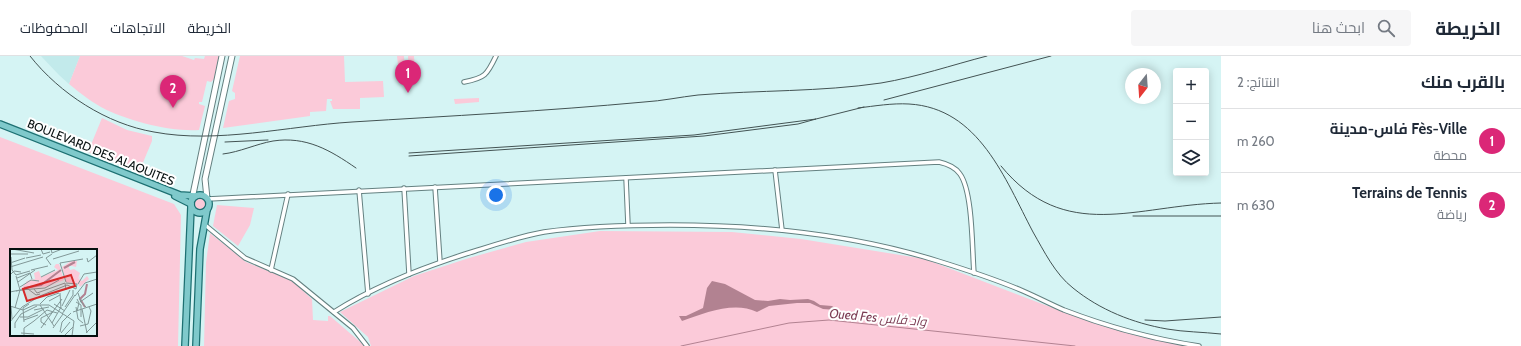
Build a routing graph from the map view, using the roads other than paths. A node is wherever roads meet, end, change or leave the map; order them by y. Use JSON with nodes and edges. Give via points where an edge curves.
{"nodes":[{"id":1,"x":222,"y":56,"type":"edge"},
{"id":2,"x":232,"y":56,"type":"edge"},
{"id":3,"x":496,"y":56,"type":"edge"},
{"id":4,"x":464,"y":82,"type":"dead end"},
{"id":5,"x":0,"y":124,"type":"edge"},
{"id":6,"x":0,"y":128,"type":"edge"},
{"id":7,"x":774,"y":170,"type":"junction"},
{"id":8,"x":626,"y":178,"type":"junction"},
{"id":9,"x":435,"y":187,"type":"junction"},
{"id":10,"x":404,"y":188,"type":"junction"},
{"id":11,"x":359,"y":190,"type":"junction"},
{"id":12,"x":288,"y":194,"type":"junction"},
{"id":13,"x":208,"y":198,"type":"junction"},
{"id":14,"x":192,"y":200,"type":"junction"},
{"id":15,"x":207,"y":210,"type":"junction"},
{"id":16,"x":204,"y":224,"type":"junction"},
{"id":17,"x":628,"y":225,"type":"junction"},
{"id":18,"x":782,"y":230,"type":"junction"},
{"id":19,"x":440,"y":262,"type":"junction"},
{"id":20,"x":271,"y":270,"type":"junction"},
{"id":21,"x":974,"y":273,"type":"junction"},
{"id":22,"x":409,"y":274,"type":"junction"},
{"id":23,"x":368,"y":294,"type":"junction"},
{"id":24,"x":334,"y":312,"type":"junction"},
{"id":25,"x":185,"y":346,"type":"edge"},
{"id":26,"x":196,"y":346,"type":"edge"},
{"id":27,"x":367,"y":346,"type":"edge"},
{"id":28,"x":1199,"y":346,"type":"edge"}],
"edges":[{"from":1,"to":14,"type":"street"},
{"from":2,"to":13,"type":"street","via":[[205,179]]},
{"from":3,"to":4,"type":"street","via":[[488,73],[478,79]]},
{"from":5,"to":14,"type":"main road","name":"BOULEVARD DES ALAOUITES"},
{"from":6,"to":14,"type":"main road","name":"BOULEVARD DES ALAOUITES","via":[[179,198]]},
{"from":7,"to":8,"type":"street"},
{"from":7,"to":18,"type":"street"},
{"from":7,"to":21,"type":"street","via":[[932,162],[951,166],[961,175],[966,188]]},
{"from":8,"to":9,"type":"street"},
{"from":8,"to":17,"type":"street"},
{"from":9,"to":10,"type":"street"},
{"from":9,"to":19,"type":"street"},
{"from":10,"to":11,"type":"street"},
{"from":10,"to":22,"type":"street"},
{"from":11,"to":12,"type":"street"},
{"from":11,"to":23,"type":"street"},
{"from":12,"to":13,"type":"street"},
{"from":12,"to":20,"type":"street"},
{"from":13,"to":14,"type":"main road","via":[[202,194]]},
{"from":13,"to":15,"type":"main road","via":[[210,204]]},
{"from":14,"to":15,"type":"main road","via":[[197,213]]},
{"from":14,"to":25,"type":"main road"},
{"from":15,"to":16,"type":"main road"},
{"from":16,"to":20,"type":"street","via":[[246,258]]},
{"from":16,"to":26,"type":"main road","via":[[199,262]]},
{"from":17,"to":18,"type":"street","via":[[715,225]]},
{"from":17,"to":19,"type":"street","via":[[543,233],[506,241]]},
{"from":18,"to":21,"type":"street","via":[[879,246],[936,260]]},
{"from":19,"to":22,"type":"street"},
{"from":20,"to":24,"type":"street","via":[[294,279]]},
{"from":21,"to":28,"type":"street","via":[[1096,321],[1148,336]]},
{"from":22,"to":23,"type":"street"},
{"from":23,"to":24,"type":"street"},
{"from":24,"to":27,"type":"street","via":[[362,337]]}]}
